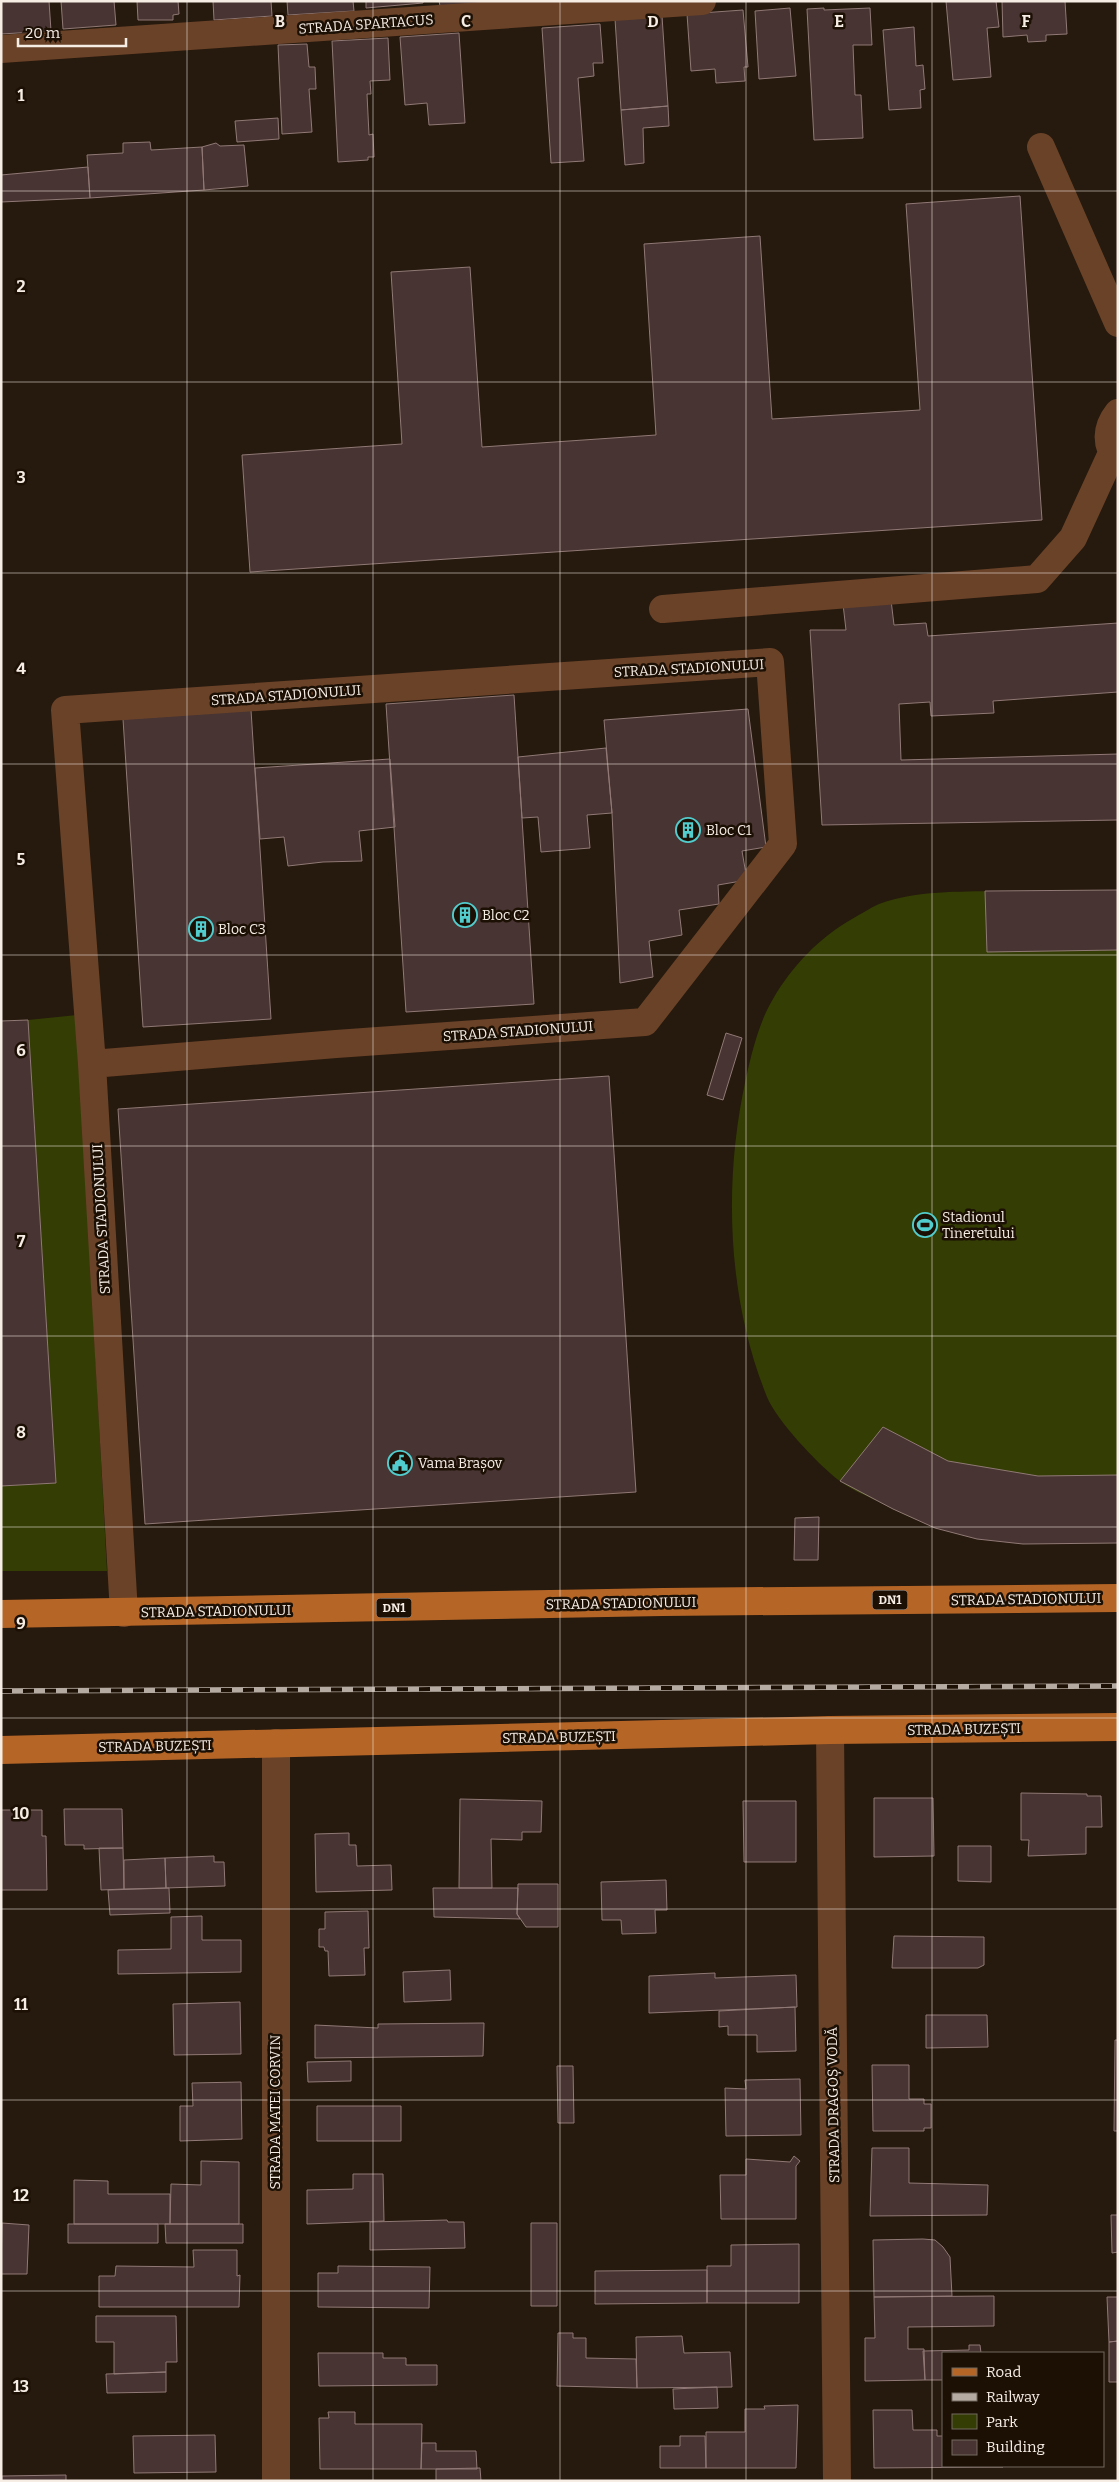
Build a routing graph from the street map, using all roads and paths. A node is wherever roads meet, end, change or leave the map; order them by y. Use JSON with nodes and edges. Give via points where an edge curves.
{"nodes":[{"id":1,"x":702,"y":1,"type":"edge"},
{"id":2,"x":1,"y":49,"type":"edge"},
{"id":3,"x":1041,"y":147,"type":"dead end"},
{"id":4,"x":1118,"y":323,"type":"edge"},
{"id":5,"x":1118,"y":412,"type":"edge"},
{"id":6,"x":1115,"y":456,"type":"edge"},
{"id":7,"x":663,"y":609,"type":"dead end"},
{"id":8,"x":92,"y":1064,"type":"junction"},
{"id":9,"x":1118,"y":1598,"type":"edge"},
{"id":10,"x":124,"y":1613,"type":"junction"},
{"id":11,"x":1,"y":1614,"type":"edge"},
{"id":12,"x":1118,"y":1727,"type":"edge"},
{"id":13,"x":830,"y":1730,"type":"junction"},
{"id":14,"x":276,"y":1743,"type":"junction"},
{"id":15,"x":1,"y":1750,"type":"edge"},
{"id":16,"x":276,"y":2481,"type":"edge"},
{"id":17,"x":837,"y":2481,"type":"edge"}],
"edges":[{"from":1,"to":2,"type":"street","name":"STRADA SPARTACUS"},
{"from":3,"to":4,"type":"street"},
{"from":5,"to":6,"type":"street","via":[[1108,431],[1108,442]]},
{"from":6,"to":7,"type":"street","via":[[1073,538],[1037,579]]},
{"from":8,"to":8,"type":"street","name":"STRADA STADIONULUI","via":[[65,710],[770,662],[783,844],[645,1022]]},
{"from":8,"to":10,"type":"street","name":"STRADA STADIONULUI"},
{"from":9,"to":10,"type":"main road","name":"STRADA STADIONULUI","number":"DN1","via":[[653,1602]]},
{"from":10,"to":11,"type":"main road","name":"STRADA STADIONULUI","number":"DN1"},
{"from":12,"to":13,"type":"main road","name":"STRADA BUZEȘTI"},
{"from":13,"to":14,"type":"main road","name":"STRADA BUZEȘTI"},
{"from":13,"to":17,"type":"street","name":"STRADA DRAGOȘ VODĂ"},
{"from":14,"to":15,"type":"main road","name":"STRADA BUZEȘTI"},
{"from":14,"to":16,"type":"street","name":"STRADA MATEI CORVIN"}]}
